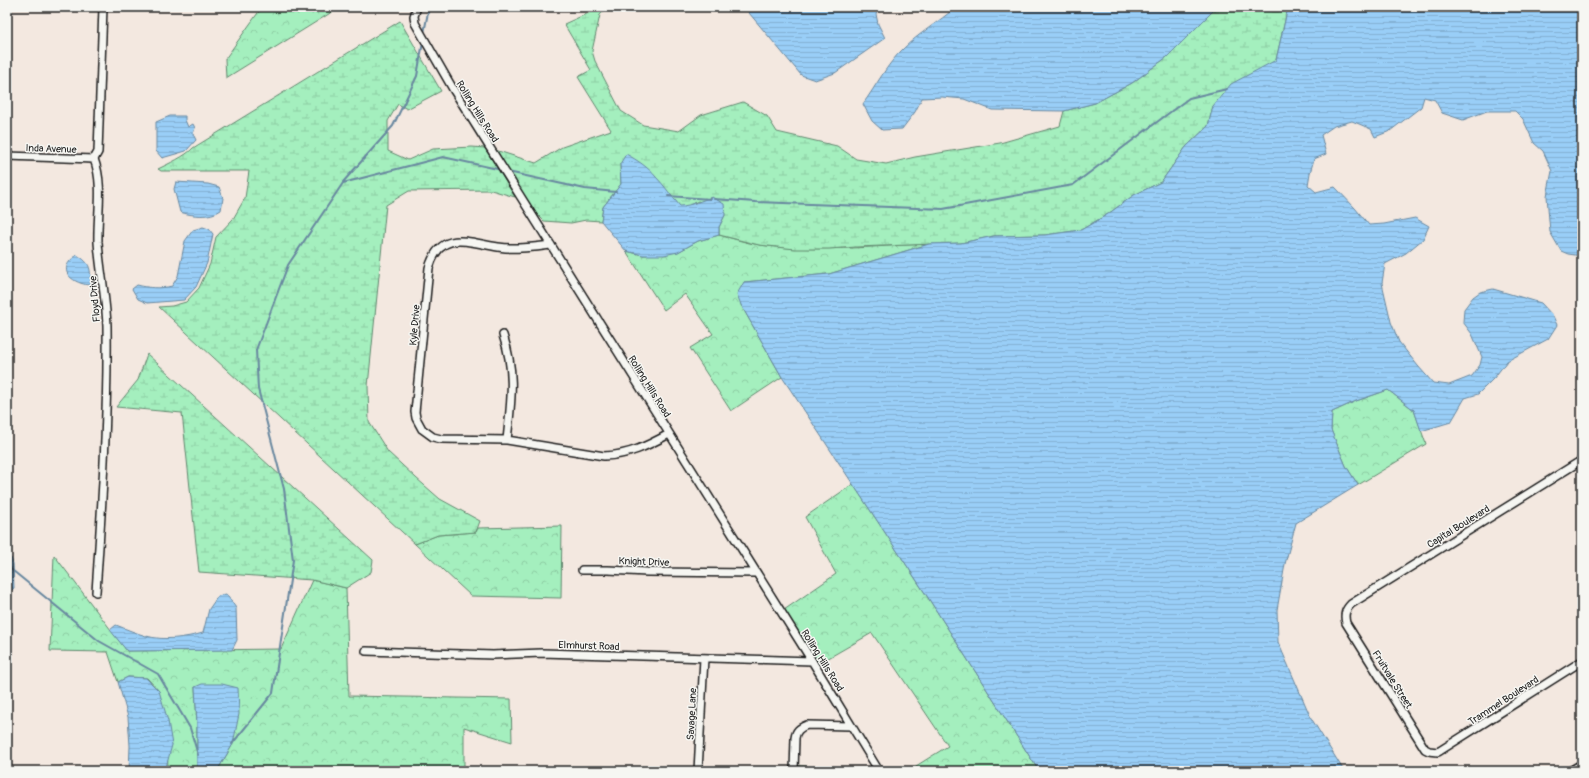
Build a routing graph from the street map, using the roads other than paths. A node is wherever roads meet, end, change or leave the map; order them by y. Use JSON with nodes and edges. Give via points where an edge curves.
{"nodes":[{"id":1,"x":103,"y":7,"type":"edge"},
{"id":2,"x":417,"y":7,"type":"edge"},
{"id":3,"x":7,"y":156,"type":"edge"},
{"id":4,"x":94,"y":158,"type":"junction"},
{"id":5,"x":551,"y":246,"type":"junction"},
{"id":6,"x":503,"y":335,"type":"dead end"},
{"id":7,"x":669,"y":434,"type":"junction"},
{"id":8,"x":507,"y":440,"type":"junction"},
{"id":9,"x":1582,"y":460,"type":"edge"},
{"id":10,"x":582,"y":570,"type":"dead end"},
{"id":11,"x":756,"y":572,"type":"junction"},
{"id":12,"x":96,"y":592,"type":"dead end"},
{"id":13,"x":1346,"y":610,"type":"joint"},
{"id":14,"x":366,"y":651,"type":"dead end"},
{"id":15,"x":704,"y":658,"type":"junction"},
{"id":16,"x":812,"y":661,"type":"junction"},
{"id":17,"x":1582,"y":661,"type":"edge"},
{"id":18,"x":851,"y":726,"type":"junction"},
{"id":19,"x":1433,"y":752,"type":"joint"},
{"id":20,"x":1582,"y":765,"type":"edge"},
{"id":21,"x":698,"y":771,"type":"edge"},
{"id":22,"x":794,"y":771,"type":"edge"},
{"id":23,"x":879,"y":771,"type":"edge"},
{"id":24,"x":1572,"y":771,"type":"edge"}],
"edges":[{"from":1,"to":4,"type":"street","name":"Floyd Drive","via":[[98,152]]},
{"from":2,"to":5,"type":"street","name":"Rolling Hills Road","via":[[415,23],[431,53]]},
{"from":3,"to":4,"type":"street","name":"Inda Avenue"},
{"from":4,"to":12,"type":"street","name":"Floyd Drive","via":[[99,176],[98,244],[107,326],[105,440]]},
{"from":5,"to":7,"type":"street","name":"Rolling Hills Road"},
{"from":5,"to":8,"type":"street","name":"Kyle Drive","via":[[512,248],[468,240],[455,241],[437,251],[429,268],[415,412],[418,424],[428,434],[441,439]]},
{"from":6,"to":8,"type":"street","via":[[512,369]]},
{"from":7,"to":8,"type":"street","name":"Kyle Drive","via":[[640,449],[615,456]]},
{"from":7,"to":11,"type":"street","name":"Rolling Hills Road"},
{"from":9,"to":13,"type":"street","name":"Capital Boulevard","via":[[1351,604]]},
{"from":10,"to":11,"type":"street","name":"Knight Drive"},
{"from":11,"to":16,"type":"street","name":"Rolling Hills Road"},
{"from":13,"to":19,"type":"street","name":"Fruitvale Street","via":[[1346,623],[1425,749]]},
{"from":14,"to":15,"type":"street","name":"Elmhurst Road"},
{"from":15,"to":16,"type":"street","name":"Elmhurst Road"},
{"from":15,"to":21,"type":"street","name":"Savage Lane"},
{"from":16,"to":18,"type":"street","name":"Rolling Hills Road"},
{"from":17,"to":19,"type":"street","name":"Trammel Boulevard","via":[[1460,739],[1438,752]]},
{"from":18,"to":22,"type":"street","via":[[802,727],[795,738]]},
{"from":18,"to":23,"type":"street","name":"Rolling Hills Road"},
{"from":20,"to":24,"type":"street"}]}
